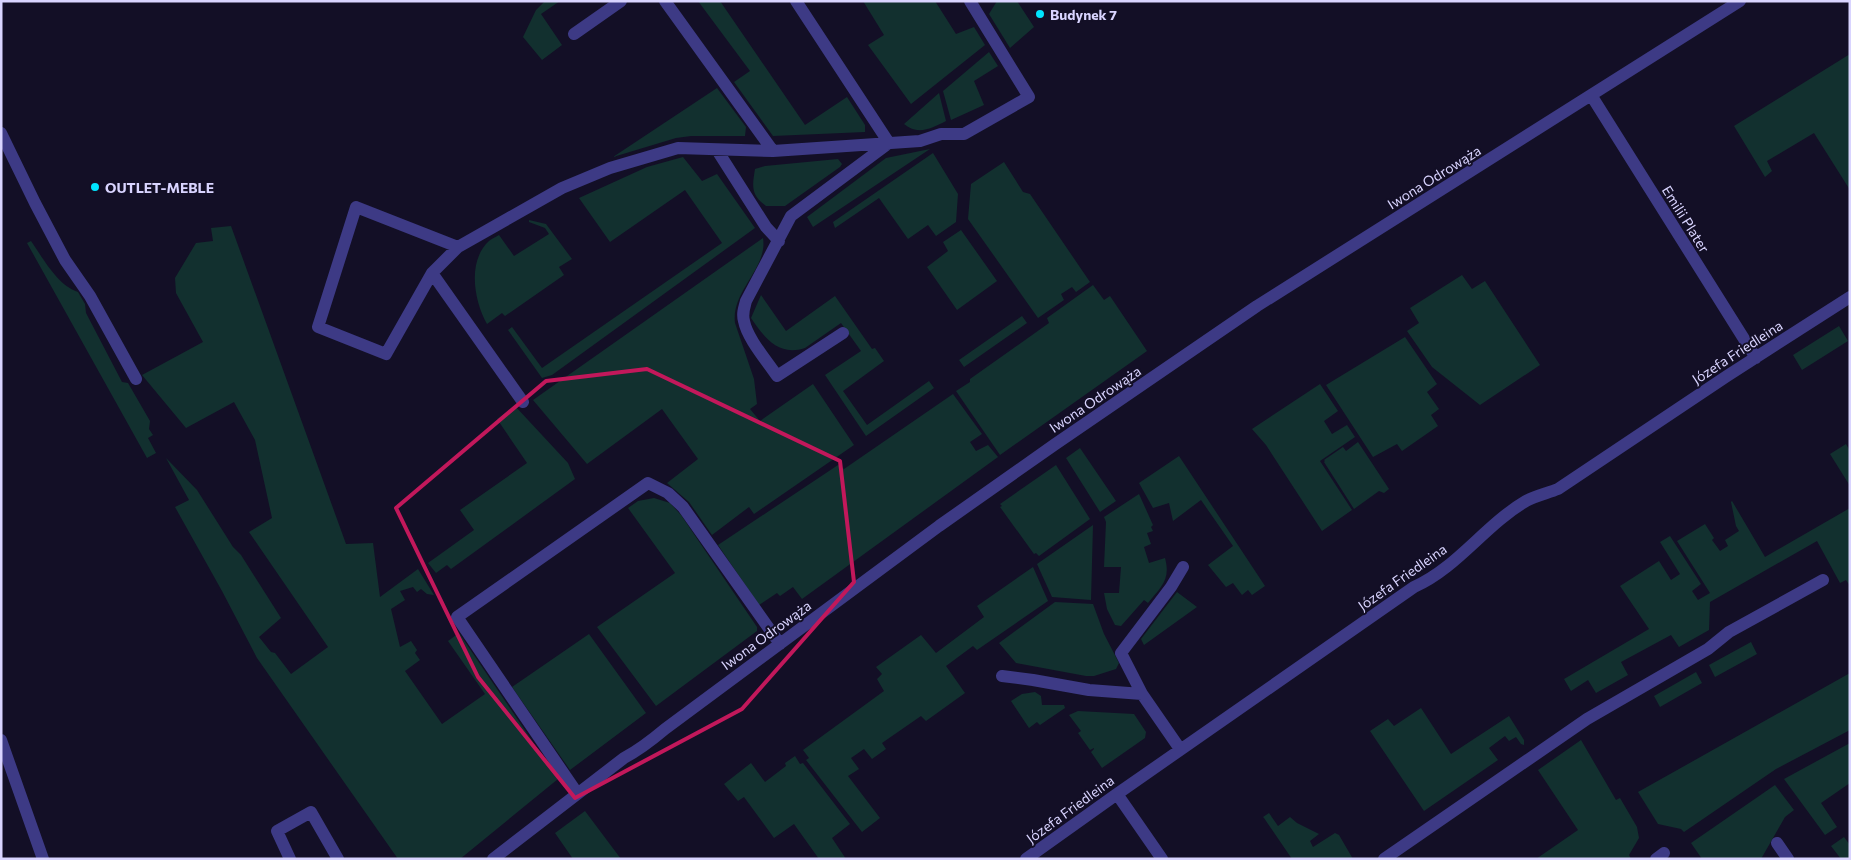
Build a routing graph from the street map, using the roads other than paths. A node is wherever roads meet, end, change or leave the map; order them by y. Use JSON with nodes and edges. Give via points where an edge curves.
{"nodes":[{"id":1,"x":621,"y":1,"type":"edge"},
{"id":2,"x":666,"y":1,"type":"edge"},
{"id":3,"x":796,"y":1,"type":"edge"},
{"id":4,"x":970,"y":1,"type":"edge"},
{"id":5,"x":1740,"y":1,"type":"edge"},
{"id":6,"x":574,"y":34,"type":"dead end"},
{"id":7,"x":1591,"y":96,"type":"junction"},
{"id":8,"x":1,"y":133,"type":"edge"},
{"id":9,"x":889,"y":143,"type":"junction"},
{"id":10,"x":717,"y":150,"type":"junction"},
{"id":11,"x":773,"y":151,"type":"junction"},
{"id":12,"x":779,"y":240,"type":"junction"},
{"id":13,"x":458,"y":247,"type":"junction"},
{"id":14,"x":432,"y":273,"type":"junction"},
{"id":15,"x":1850,"y":297,"type":"edge"},
{"id":16,"x":842,"y":333,"type":"dead end"},
{"id":17,"x":1756,"y":358,"type":"junction"},
{"id":18,"x":136,"y":379,"type":"dead end"},
{"id":19,"x":522,"y":402,"type":"dead end"},
{"id":20,"x":1183,"y":567,"type":"dead end"},
{"id":21,"x":1823,"y":580,"type":"dead end"},
{"id":22,"x":780,"y":644,"type":"junction"},
{"id":23,"x":1002,"y":676,"type":"dead end"},
{"id":24,"x":1142,"y":694,"type":"junction"},
{"id":25,"x":1,"y":740,"type":"edge"},
{"id":26,"x":1180,"y":749,"type":"junction"},
{"id":27,"x":577,"y":793,"type":"junction"},
{"id":28,"x":1117,"y":794,"type":"junction"},
{"id":29,"x":1777,"y":844,"type":"dead end"},
{"id":30,"x":43,"y":859,"type":"edge"},
{"id":31,"x":290,"y":859,"type":"edge"},
{"id":32,"x":338,"y":859,"type":"edge"},
{"id":33,"x":493,"y":859,"type":"edge"},
{"id":34,"x":1026,"y":859,"type":"edge"},
{"id":35,"x":1162,"y":859,"type":"edge"},
{"id":36,"x":1384,"y":859,"type":"edge"},
{"id":37,"x":1788,"y":859,"type":"edge"}],
"edges":[{"from":1,"to":6,"type":"street"},
{"from":2,"to":11,"type":"street"},
{"from":3,"to":9,"type":"street"},
{"from":4,"to":9,"type":"street","via":[[1029,97],[964,134],[941,134],[920,141]]},
{"from":5,"to":7,"type":"street","name":"Iwona Odrowąża"},
{"from":7,"to":17,"type":"street","name":"Emilii Plater"},
{"from":7,"to":22,"type":"street","name":"Iwona Odrowąża","via":[[1257,306],[1004,480]]},
{"from":8,"to":18,"type":"street","via":[[61,252],[90,296]]},
{"from":9,"to":11,"type":"street"},
{"from":9,"to":12,"type":"street","via":[[791,216]]},
{"from":10,"to":11,"type":"street"},
{"from":10,"to":12,"type":"street","via":[[766,227]]},
{"from":10,"to":13,"type":"street","via":[[678,148],[610,168],[541,199]]},
{"from":12,"to":16,"type":"street","via":[[743,312],[747,331],[777,376]]},
{"from":13,"to":14,"type":"street"},
{"from":13,"to":14,"type":"street","via":[[356,207],[318,327],[386,354]]},
{"from":14,"to":19,"type":"street"},
{"from":15,"to":17,"type":"street","name":"Józefa Friedleina"},
{"from":17,"to":26,"type":"street","name":"Józefa Friedleina","via":[[1558,489],[1527,500],[1443,570]]},
{"from":20,"to":24,"type":"street","via":[[1121,653]]},
{"from":21,"to":36,"type":"street","via":[[1729,632],[1708,649],[1587,719]]},
{"from":22,"to":27,"type":"street","name":"Iwona Odrowąża"},
{"from":22,"to":27,"type":"street","via":[[683,507],[668,493],[648,483],[457,617]]},
{"from":23,"to":24,"type":"street","via":[[1089,690]]},
{"from":24,"to":26,"type":"street"},
{"from":25,"to":30,"type":"street"},
{"from":26,"to":28,"type":"street","name":"Józefa Friedleina"},
{"from":27,"to":33,"type":"street","name":"Iwona Odrowąża"},
{"from":28,"to":34,"type":"street","name":"Józefa Friedleina"},
{"from":28,"to":35,"type":"street"},
{"from":29,"to":37,"type":"street"},
{"from":31,"to":32,"type":"street","via":[[277,831],[311,812]]}]}
